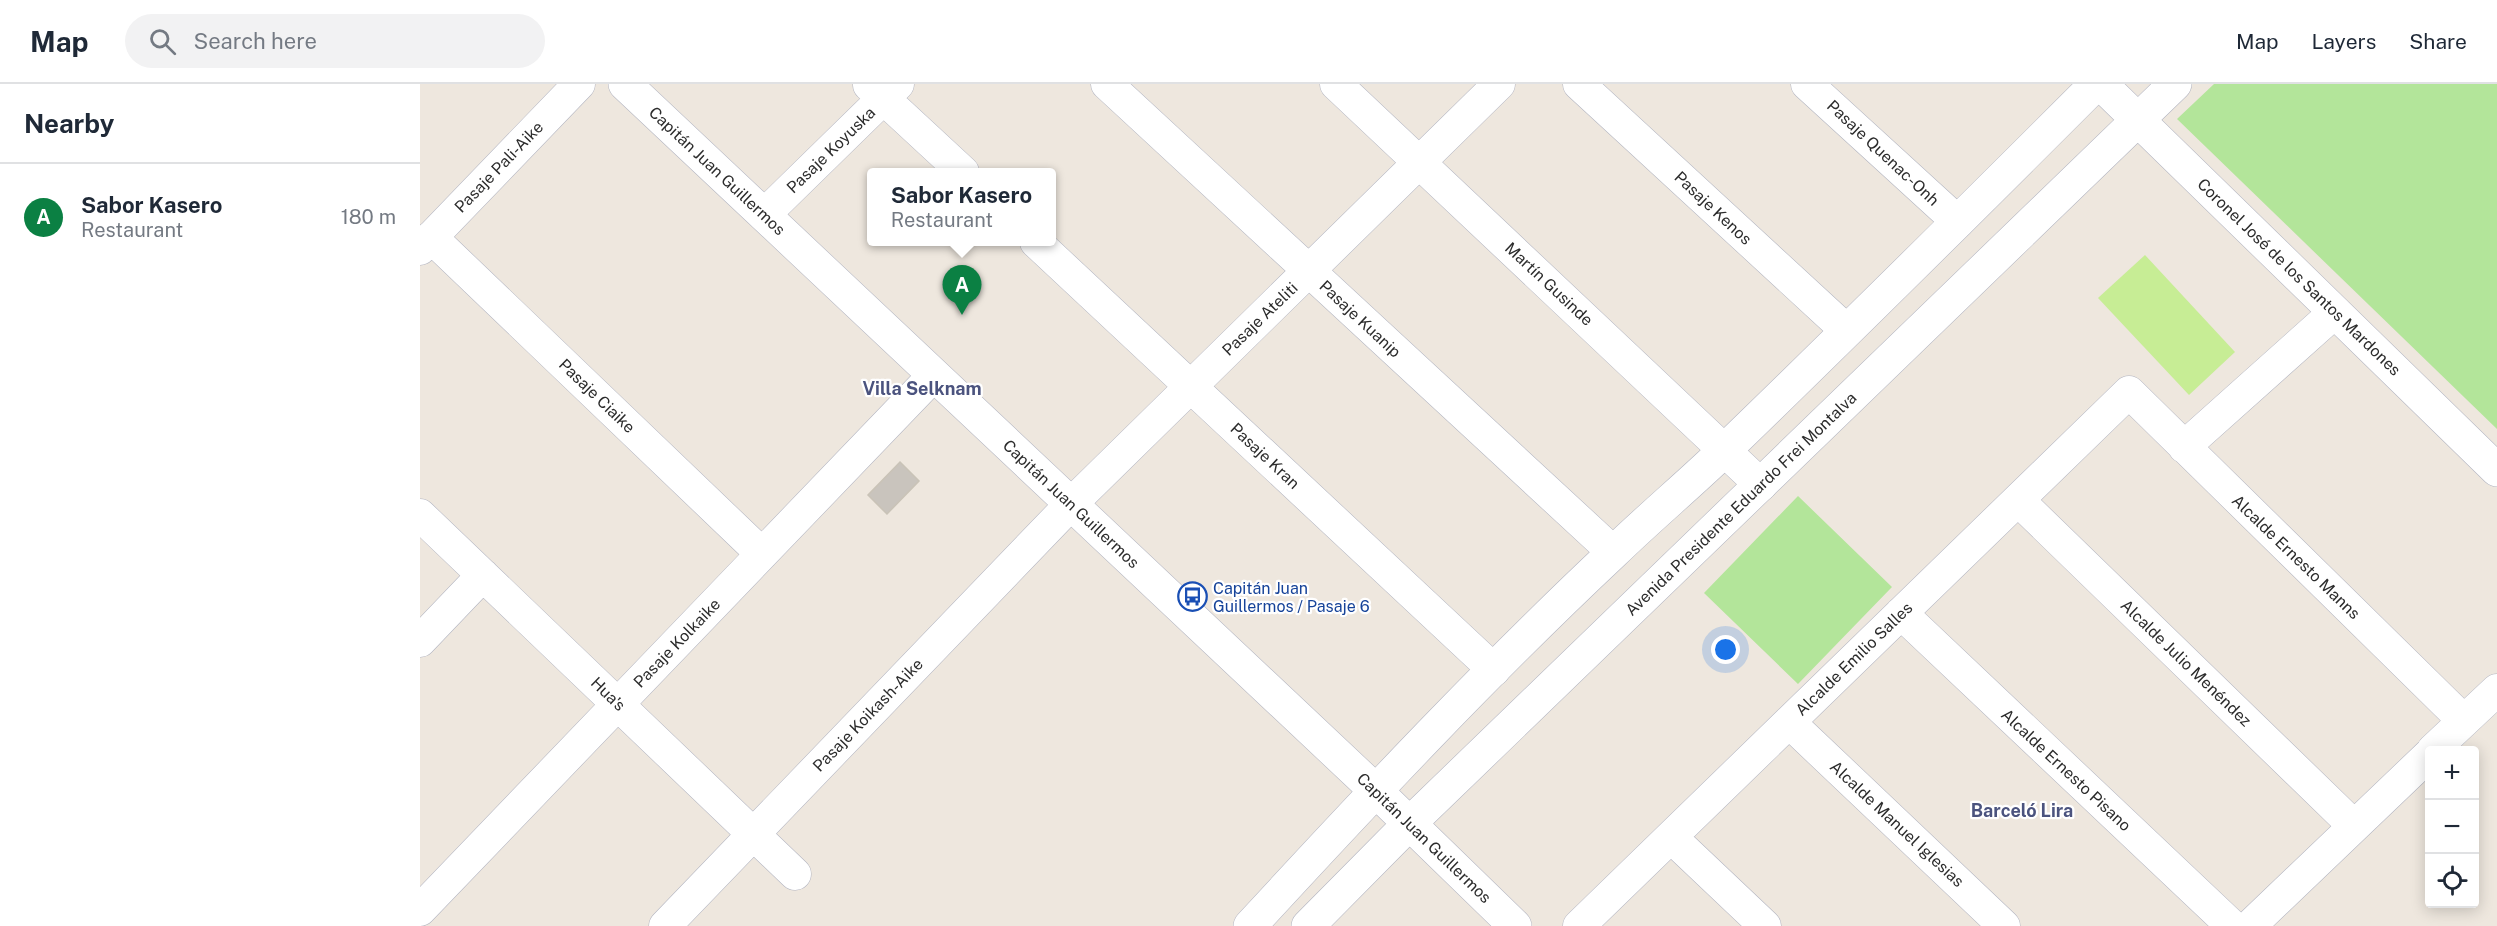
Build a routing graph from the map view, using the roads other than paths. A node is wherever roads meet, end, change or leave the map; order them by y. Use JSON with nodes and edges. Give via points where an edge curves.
{"nodes":[{"id":1,"x":579,"y":84,"type":"edge"},
{"id":2,"x":625,"y":84,"type":"edge"},
{"id":3,"x":1107,"y":84,"type":"edge"},
{"id":4,"x":1336,"y":84,"type":"edge"},
{"id":5,"x":1499,"y":84,"type":"edge"},
{"id":6,"x":1579,"y":84,"type":"edge"},
{"id":7,"x":1808,"y":84,"type":"edge"},
{"id":8,"x":2096,"y":84,"type":"edge"},
{"id":9,"x":2101,"y":84,"type":"edge"},
{"id":10,"x":2175,"y":84,"type":"edge"},
{"id":11,"x":883,"y":89,"type":"edge"},
{"id":12,"x":2137,"y":119,"type":"junction"},
{"id":13,"x":1419,"y":163,"type":"junction"},
{"id":14,"x":959,"y":168,"type":"edge"},
{"id":15,"x":764,"y":215,"type":"junction"},
{"id":16,"x":1958,"y":222,"type":"junction"},
{"id":17,"x":426,"y":243,"type":"edge"},
{"id":18,"x":1040,"y":246,"type":"edge"},
{"id":19,"x":1308,"y":272,"type":"junction"},
{"id":20,"x":2335,"y":312,"type":"junction"},
{"id":21,"x":1847,"y":331,"type":"junction"},
{"id":22,"x":934,"y":375,"type":"junction"},
{"id":23,"x":1191,"y":387,"type":"junction"},
{"id":24,"x":2129,"y":392,"type":"joint"},
{"id":25,"x":2184,"y":447,"type":"junction"},
{"id":26,"x":1725,"y":450,"type":"junction"},
{"id":27,"x":2497,"y":470,"type":"edge"},
{"id":28,"x":1761,"y":485,"type":"junction"},
{"id":29,"x":2018,"y":500,"type":"junction"},
{"id":30,"x":1071,"y":504,"type":"junction"},
{"id":31,"x":420,"y":515,"type":"edge"},
{"id":32,"x":1613,"y":552,"type":"junction"},
{"id":33,"x":762,"y":554,"type":"junction"},
{"id":34,"x":483,"y":575,"type":"junction"},
{"id":35,"x":1901,"y":613,"type":"junction"},
{"id":36,"x":420,"y":641,"type":"edge"},
{"id":37,"x":1494,"y":670,"type":"junction"},
{"id":38,"x":2497,"y":690,"type":"edge"},
{"id":39,"x":618,"y":704,"type":"junction"},
{"id":40,"x":1789,"y":722,"type":"junction"},
{"id":41,"x":2464,"y":722,"type":"junction"},
{"id":42,"x":2437,"y":746,"type":"edge"},
{"id":43,"x":2425,"y":759,"type":"edge"},
{"id":44,"x":1376,"y":790,"type":"junction"},
{"id":45,"x":1410,"y":823,"type":"junction"},
{"id":46,"x":2354,"y":826,"type":"junction"},
{"id":47,"x":754,"y":834,"type":"junction"},
{"id":48,"x":1671,"y":837,"type":"junction"},
{"id":49,"x":795,"y":874,"type":"dead end"},
{"id":50,"x":420,"y":910,"type":"edge"},
{"id":51,"x":665,"y":926,"type":"edge"},
{"id":52,"x":1250,"y":926,"type":"edge"},
{"id":53,"x":1308,"y":926,"type":"edge"},
{"id":54,"x":1515,"y":926,"type":"edge"},
{"id":55,"x":1579,"y":926,"type":"edge"},
{"id":56,"x":1765,"y":926,"type":"edge"},
{"id":57,"x":2004,"y":926,"type":"edge"},
{"id":58,"x":2232,"y":926,"type":"edge"},
{"id":59,"x":2250,"y":926,"type":"edge"}],
"edges":[{"from":1,"to":17,"type":"street","name":"Pasaje Pali-Aike"},
{"from":2,"to":15,"type":"main road","name":"Capitán Juan Guillermos"},
{"from":3,"to":19,"type":"street","name":"Pasaje Kuanip"},
{"from":4,"to":13,"type":"street","name":"Martín Gusinde"},
{"from":5,"to":13,"type":"street","name":"Pasaje Ateliti"},
{"from":6,"to":21,"type":"street","name":"Pasaje Kenos"},
{"from":7,"to":16,"type":"street","name":"Pasaje Quenac-Onh"},
{"from":8,"to":16,"type":"main road"},
{"from":9,"to":12,"type":"main road","name":"Coronel José de los Santos Mardones"},
{"from":10,"to":12,"type":"main road","name":"Avenida Presidente Eduardo Frei Montalva"},
{"from":11,"to":14,"type":"street"},
{"from":11,"to":15,"type":"street","name":"Pasaje Koyuska"},
{"from":12,"to":20,"type":"main road","name":"Coronel José de los Santos Mardones"},
{"from":12,"to":28,"type":"main road","name":"Avenida Presidente Eduardo Frei Montalva"},
{"from":13,"to":19,"type":"street","name":"Pasaje Ateliti"},
{"from":13,"to":26,"type":"street","name":"Martín Gusinde"},
{"from":15,"to":22,"type":"main road","name":"Capitán Juan Guillermos"},
{"from":16,"to":21,"type":"main road"},
{"from":17,"to":33,"type":"street","name":"Pasaje Ciaike"},
{"from":18,"to":23,"type":"street","name":"Pasaje Kran"},
{"from":19,"to":23,"type":"street","name":"Pasaje Ateliti"},
{"from":19,"to":32,"type":"street","name":"Pasaje Kuanip"},
{"from":20,"to":25,"type":"street"},
{"from":20,"to":27,"type":"main road","name":"Coronel José de los Santos Mardones"},
{"from":21,"to":26,"type":"main road"},
{"from":22,"to":30,"type":"main road","name":"Capitán Juan Guillermos"},
{"from":22,"to":33,"type":"street","name":"Pasaje Kolkaike"},
{"from":23,"to":30,"type":"street","name":"Pasaje Ateliti"},
{"from":23,"to":37,"type":"street","name":"Pasaje Kran"},
{"from":24,"to":25,"type":"street","name":"Alcalde Ernesto Manns"},
{"from":24,"to":29,"type":"street","name":"Alcalde Emilio Salles"},
{"from":25,"to":41,"type":"street","name":"Alcalde Ernesto Manns"},
{"from":26,"to":28,"type":"street","name":"Martín Gusinde"},
{"from":26,"to":32,"type":"main road"},
{"from":28,"to":45,"type":"main road","name":"Avenida Presidente Eduardo Frei Montalva"},
{"from":29,"to":35,"type":"street","name":"Alcalde Emilio Salles"},
{"from":29,"to":46,"type":"street","name":"Alcalde Julio Menéndez"},
{"from":30,"to":44,"type":"main road","name":"Capitán Juan Guillermos"},
{"from":30,"to":47,"type":"street","name":"Pasaje Koikash-Aike"},
{"from":31,"to":34,"type":"street","name":"Hua's"},
{"from":32,"to":37,"type":"main road"},
{"from":33,"to":39,"type":"street","name":"Pasaje Kolkaike"},
{"from":34,"to":36,"type":"street"},
{"from":34,"to":39,"type":"street","name":"Hua's"},
{"from":35,"to":40,"type":"street","name":"Alcalde Emilio Salles"},
{"from":35,"to":58,"type":"street","name":"Alcalde Ernesto Pisano"},
{"from":37,"to":44,"type":"main road"},
{"from":38,"to":41,"type":"street"},
{"from":39,"to":47,"type":"street","name":"Hua's"},
{"from":39,"to":50,"type":"street","name":"Pasaje Kolkaike"},
{"from":40,"to":48,"type":"street","name":"Alcalde Emilio Salles"},
{"from":40,"to":57,"type":"street","name":"Alcalde Manuel Iglesias"},
{"from":41,"to":42,"type":"street"},
{"from":43,"to":46,"type":"street"},
{"from":44,"to":45,"type":"main road","name":"Capitán Juan Guillermos"},
{"from":44,"to":52,"type":"main road"},
{"from":45,"to":53,"type":"main road","name":"Avenida Presidente Eduardo Frei Montalva"},
{"from":45,"to":54,"type":"main road","name":"Capitán Juan Guillermos"},
{"from":46,"to":59,"type":"street"},
{"from":47,"to":49,"type":"street","name":"Hua's"},
{"from":47,"to":51,"type":"street","name":"Pasaje Koikash-Aike"},
{"from":48,"to":55,"type":"street","name":"Alcalde Emilio Salles"},
{"from":48,"to":56,"type":"street"}]}
